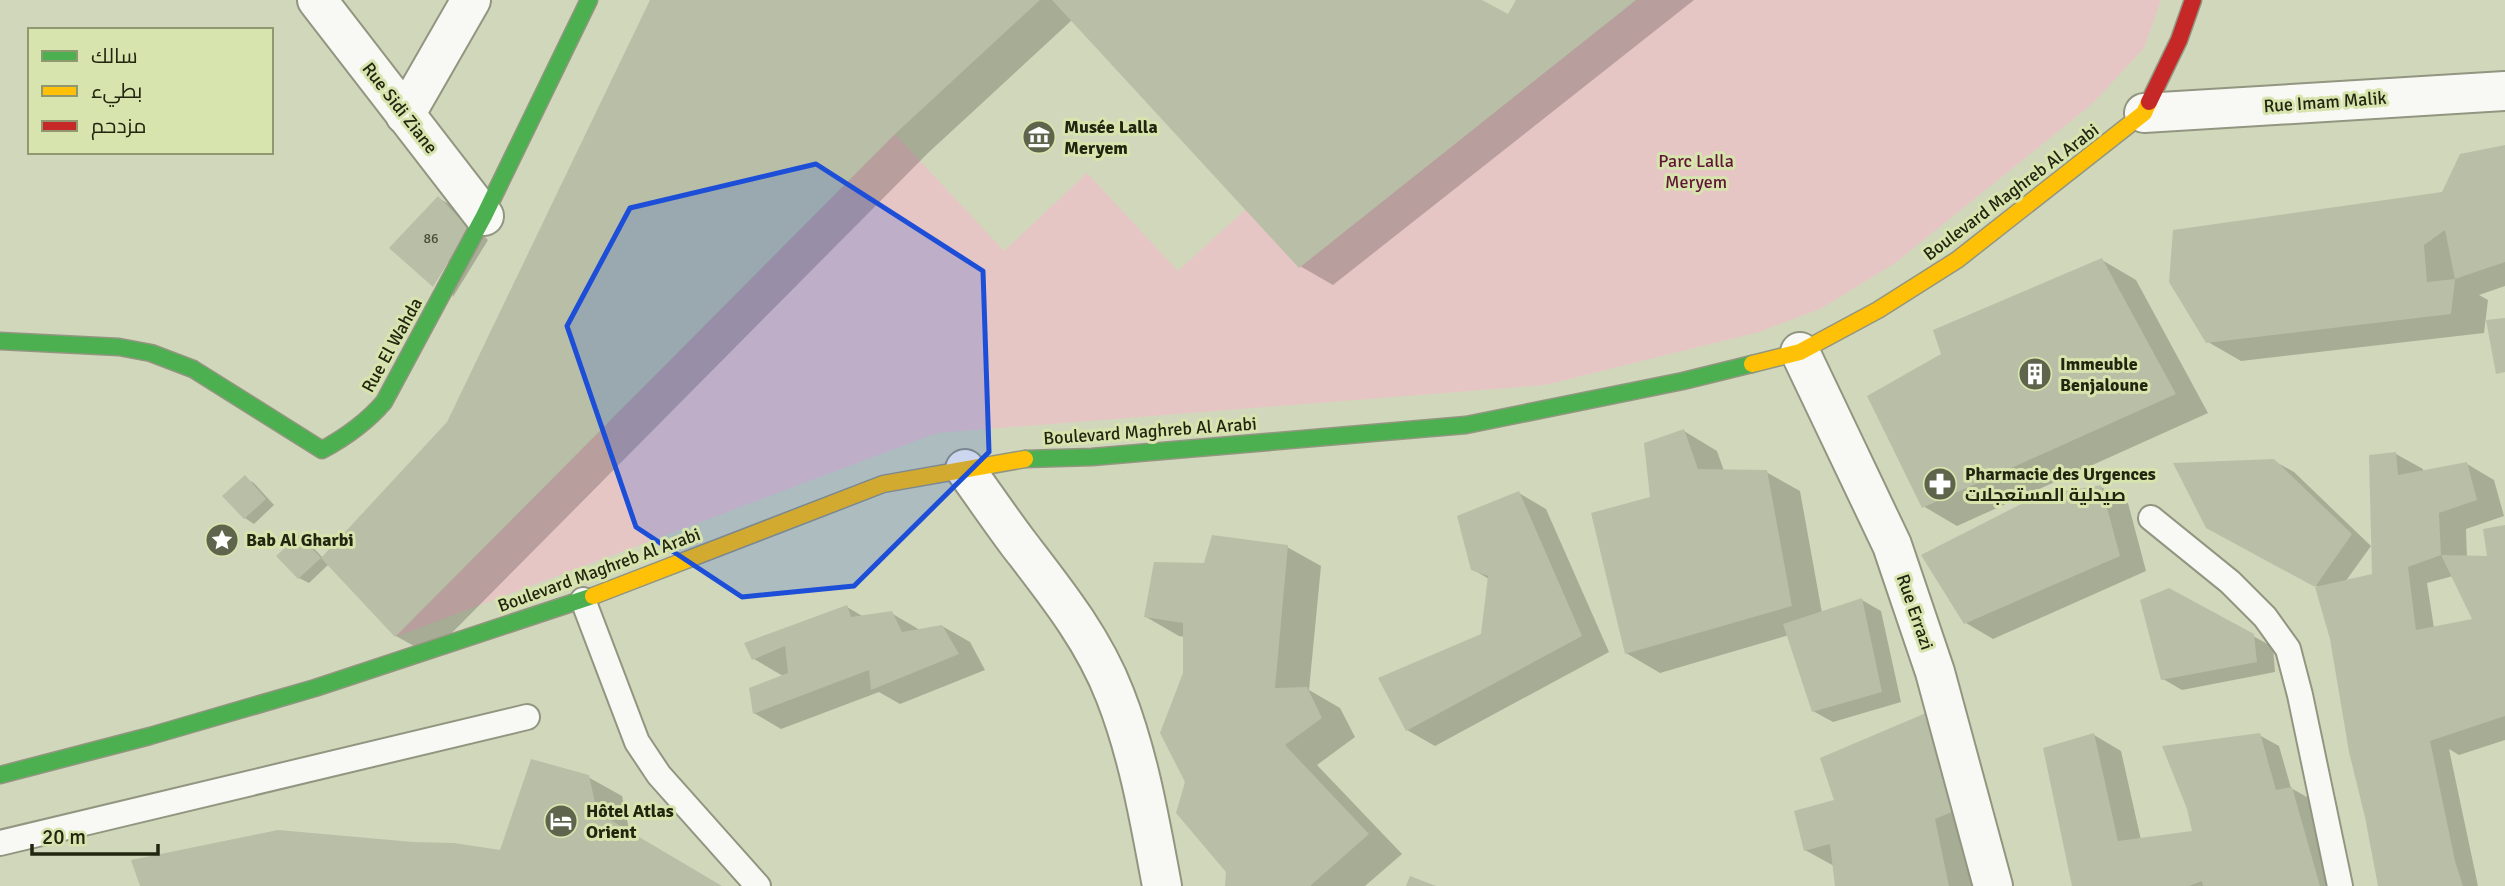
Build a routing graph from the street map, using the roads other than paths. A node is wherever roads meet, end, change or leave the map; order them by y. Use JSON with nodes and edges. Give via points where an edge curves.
{"nodes":[{"id":1,"x":317,"y":0,"type":"edge"},
{"id":2,"x":471,"y":0,"type":"edge"},
{"id":3,"x":589,"y":0,"type":"edge"},
{"id":4,"x":2193,"y":0,"type":"edge"},
{"id":5,"x":2505,"y":91,"type":"edge"},
{"id":6,"x":2144,"y":113,"type":"junction"},
{"id":7,"x":405,"y":115,"type":"junction"},
{"id":8,"x":484,"y":216,"type":"junction"},
{"id":9,"x":0,"y":341,"type":"edge"},
{"id":10,"x":1800,"y":352,"type":"junction"},
{"id":11,"x":965,"y":469,"type":"junction"},
{"id":12,"x":2151,"y":519,"type":"dead end"},
{"id":13,"x":583,"y":600,"type":"junction"},
{"id":14,"x":527,"y":716,"type":"dead end"},
{"id":15,"x":0,"y":775,"type":"edge"},
{"id":16,"x":0,"y":843,"type":"edge"},
{"id":17,"x":759,"y":884,"type":"edge"},
{"id":18,"x":1162,"y":886,"type":"edge"},
{"id":19,"x":1993,"y":886,"type":"edge"},
{"id":20,"x":2340,"y":886,"type":"edge"}],
"edges":[{"from":1,"to":7,"type":"street","name":"Rue Sidi Ziane"},
{"from":2,"to":7,"type":"street"},
{"from":3,"to":8,"type":"main road","name":"Rue El Wahda"},
{"from":4,"to":6,"type":"main road","name":"Boulevard Maghreb Al Arabi"},
{"from":5,"to":6,"type":"street","name":"Rue Imam Malik"},
{"from":6,"to":10,"type":"main road","name":"Boulevard Maghreb Al Arabi","via":[[1957,260]]},
{"from":7,"to":8,"type":"street","name":"Rue Sidi Ziane"},
{"from":8,"to":9,"type":"main road","name":"Rue El Wahda","via":[[384,402],[356,431],[322,450],[193,369],[151,353],[120,347]]},
{"from":10,"to":11,"type":"main road","name":"Boulevard Maghreb Al Arabi","via":[[1466,425],[1092,457],[1031,458]]},
{"from":10,"to":19,"type":"street","name":"Rue Errazi","via":[[1892,545],[1936,672]]},
{"from":11,"to":13,"type":"main road","name":"Boulevard Maghreb Al Arabi","via":[[883,484]]},
{"from":11,"to":18,"type":"street","via":[[1057,592],[1115,693],[1133,744]]},
{"from":12,"to":20,"type":"lane","via":[[2230,582],[2265,617],[2288,649]]},
{"from":13,"to":15,"type":"main road","name":"Boulevard Maghreb Al Arabi","via":[[315,688]]},
{"from":13,"to":17,"type":"lane","via":[[637,742],[659,775]]},
{"from":14,"to":16,"type":"lane"}]}
